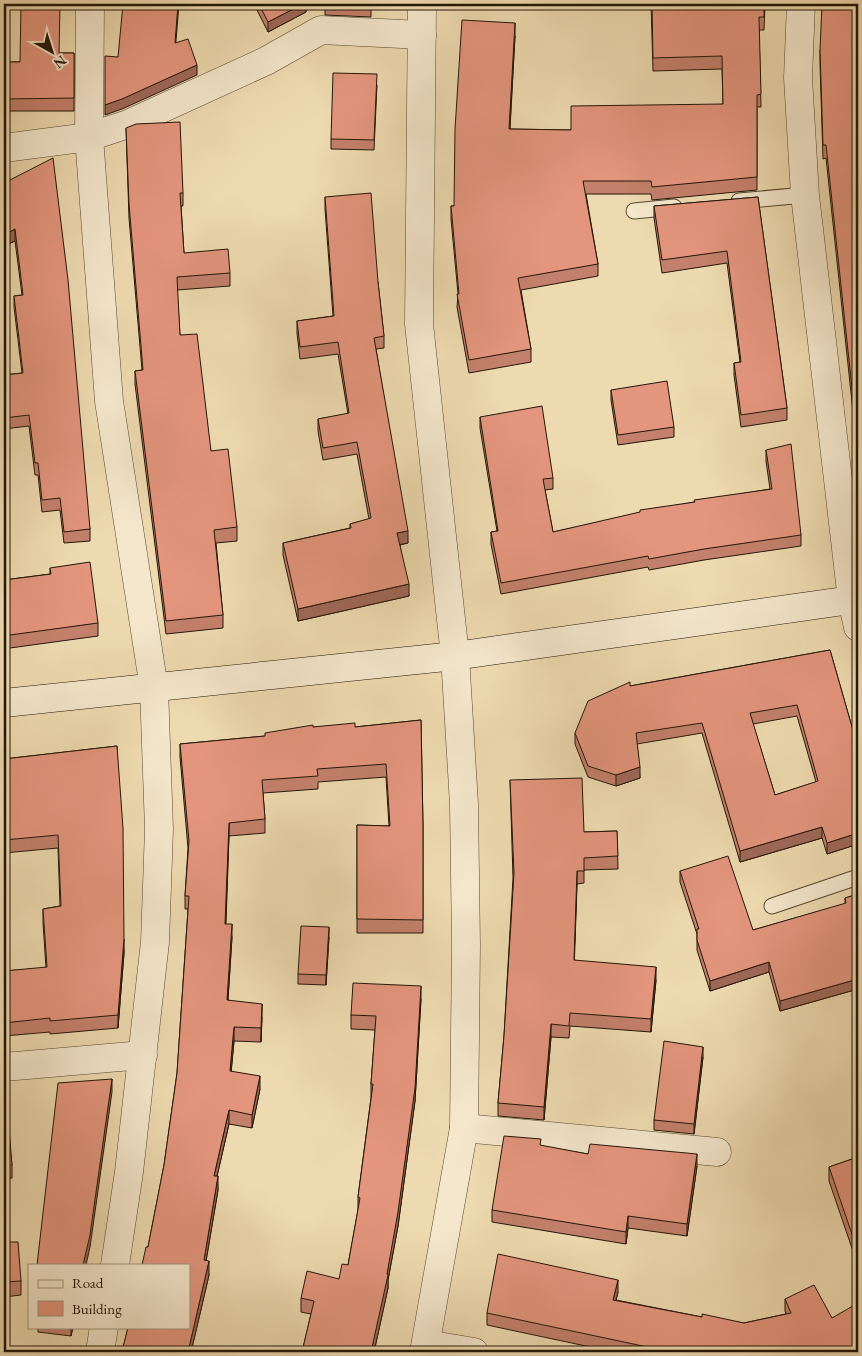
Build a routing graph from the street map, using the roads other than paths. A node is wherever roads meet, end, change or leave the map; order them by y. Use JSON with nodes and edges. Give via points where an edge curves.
{"nodes":[{"id":1,"x":90,"y":4,"type":"edge"},
{"id":2,"x":422,"y":4,"type":"edge"},
{"id":3,"x":801,"y":4,"type":"edge"},
{"id":4,"x":422,"y":34,"type":"junction"},
{"id":5,"x":88,"y":137,"type":"junction"},
{"id":6,"x":4,"y":148,"type":"edge"},
{"id":7,"x":805,"y":195,"type":"junction"},
{"id":8,"x":729,"y":202,"type":"edge"},
{"id":9,"x":691,"y":206,"type":"edge"},
{"id":10,"x":634,"y":211,"type":"dead end"},
{"id":11,"x":855,"y":600,"type":"edge"},
{"id":12,"x":858,"y":627,"type":"edge"},
{"id":13,"x":455,"y":656,"type":"junction"},
{"id":14,"x":154,"y":688,"type":"junction"},
{"id":15,"x":4,"y":703,"type":"edge"},
{"id":16,"x":858,"y":877,"type":"edge"},
{"id":17,"x":772,"y":906,"type":"dead end"},
{"id":18,"x":143,"y":1055,"type":"junction"},
{"id":19,"x":4,"y":1068,"type":"edge"},
{"id":20,"x":464,"y":1128,"type":"junction"},
{"id":21,"x":717,"y":1152,"type":"dead end"},
{"id":22,"x":115,"y":1264,"type":"edge"},
{"id":23,"x":104,"y":1328,"type":"edge"},
{"id":24,"x":425,"y":1348,"type":"edge"},
{"id":25,"x":100,"y":1352,"type":"edge"},
{"id":26,"x":474,"y":1352,"type":"edge"}],
"edges":[{"from":1,"to":5,"type":"street"},
{"from":2,"to":4,"type":"street"},
{"from":3,"to":7,"type":"street","via":[[798,78]]},
{"from":4,"to":5,"type":"street","via":[[321,30],[266,61],[128,124]]},
{"from":4,"to":13,"type":"street","via":[[419,324]]},
{"from":5,"to":6,"type":"street"},
{"from":5,"to":14,"type":"street","via":[[109,401]]},
{"from":7,"to":8,"type":"lane"},
{"from":7,"to":11,"type":"street"},
{"from":9,"to":10,"type":"lane"},
{"from":11,"to":12,"type":"street"},
{"from":11,"to":13,"type":"street"},
{"from":13,"to":14,"type":"street"},
{"from":13,"to":20,"type":"street","via":[[464,804]]},
{"from":14,"to":15,"type":"street"},
{"from":14,"to":18,"type":"street","via":[[159,829],[155,942]]},
{"from":16,"to":17,"type":"lane"},
{"from":18,"to":19,"type":"street"},
{"from":18,"to":22,"type":"street"},
{"from":20,"to":21,"type":"street"},
{"from":20,"to":24,"type":"street"},
{"from":23,"to":25,"type":"street"},
{"from":24,"to":26,"type":"street"}]}
